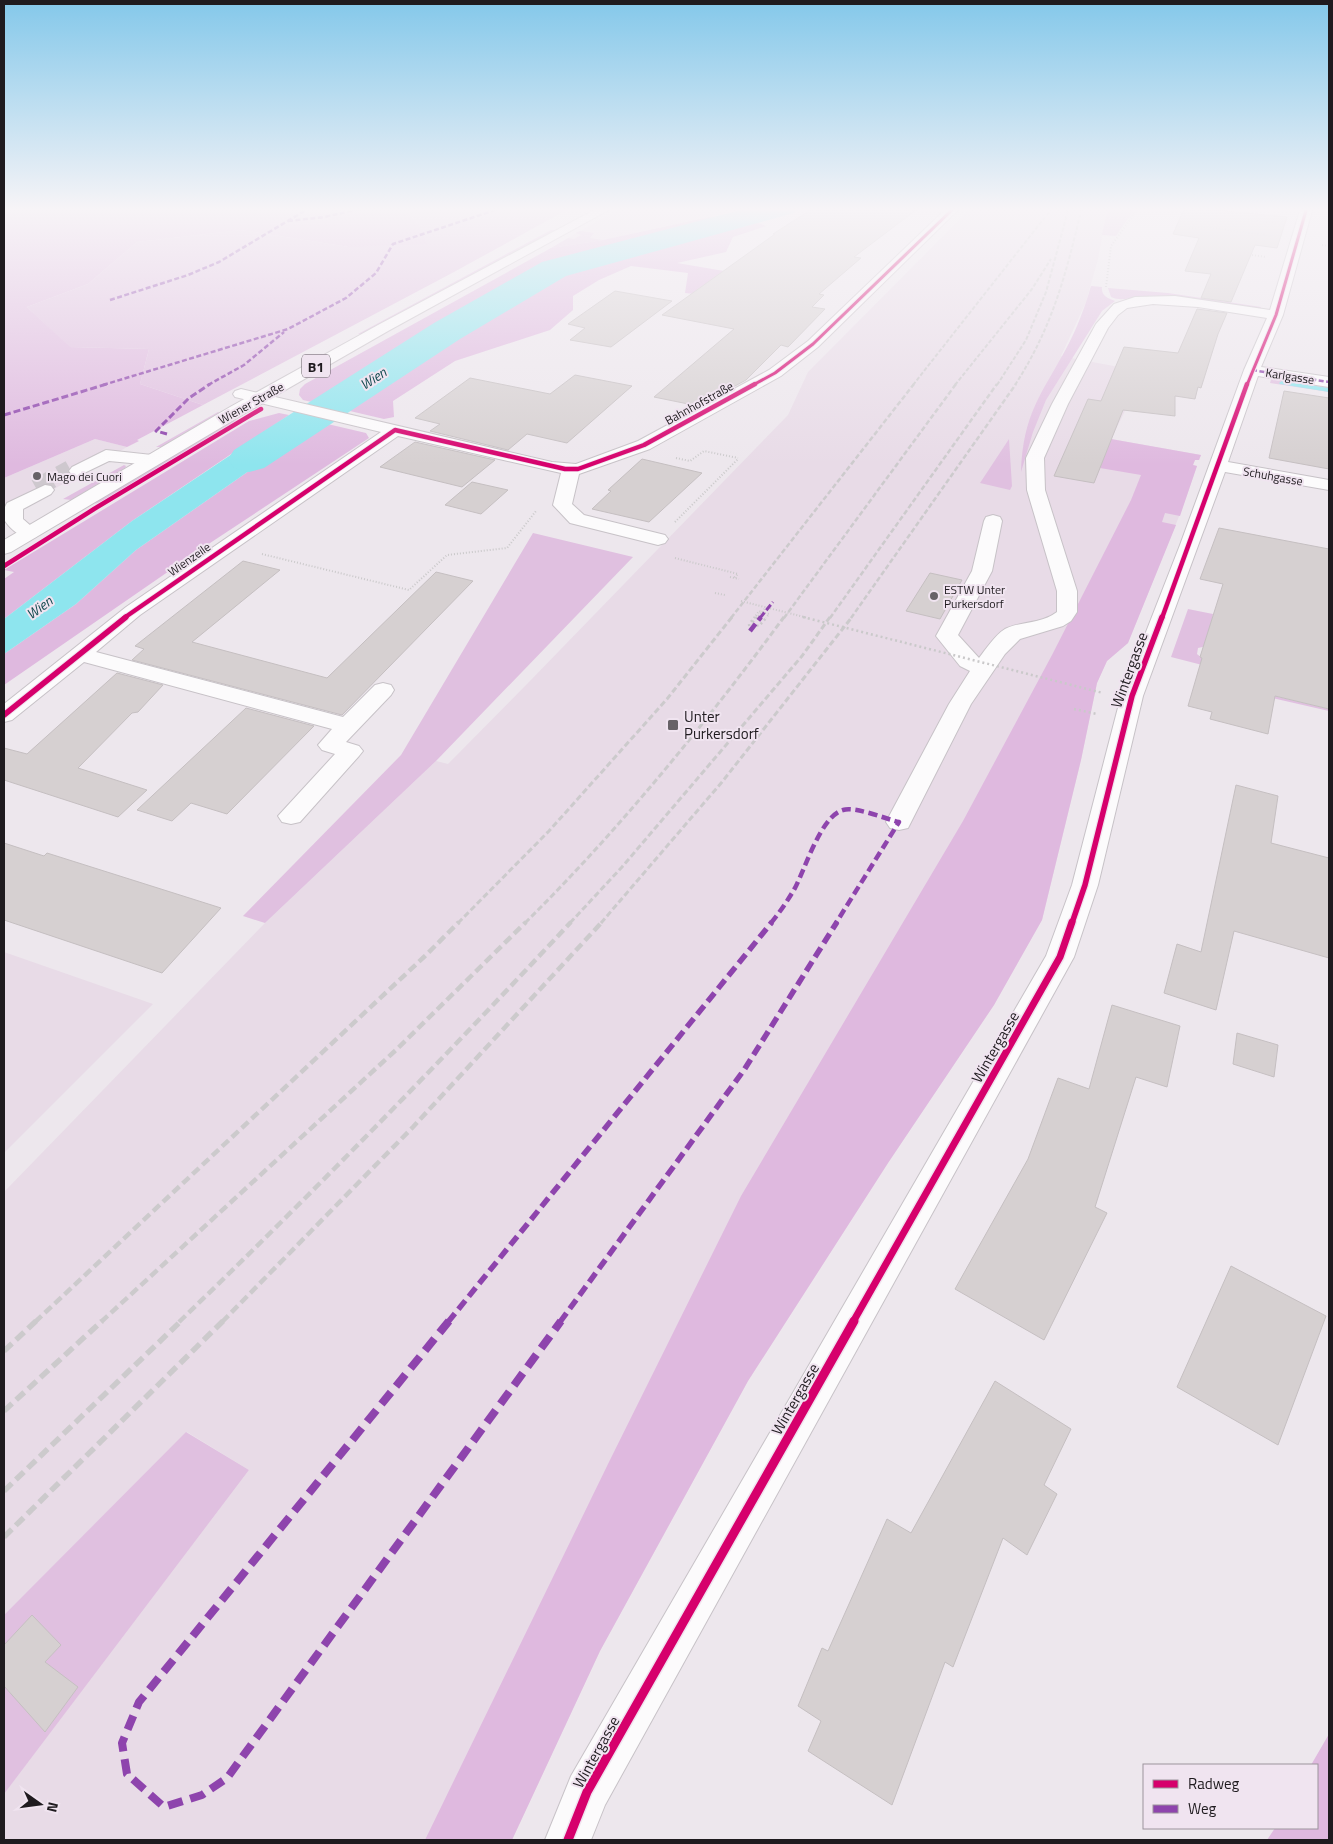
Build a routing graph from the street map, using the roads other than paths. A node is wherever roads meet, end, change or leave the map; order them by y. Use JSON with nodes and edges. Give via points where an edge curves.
{"nodes":[{"id":1,"x":426,"y":293,"type":"edge"},
{"id":2,"x":447,"y":293,"type":"edge"},
{"id":3,"x":865,"y":293,"type":"edge"},
{"id":4,"x":1282,"y":293,"type":"edge"},
{"id":5,"x":1276,"y":315,"type":"junction"},
{"id":6,"x":1252,"y":370,"type":"junction"},
{"id":7,"x":1329,"y":382,"type":"edge"},
{"id":8,"x":241,"y":394,"type":"junction"},
{"id":9,"x":259,"y":398,"type":"junction"},
{"id":10,"x":395,"y":430,"type":"junction"},
{"id":11,"x":126,"y":457,"type":"junction"},
{"id":12,"x":152,"y":460,"type":"junction"},
{"id":13,"x":1218,"y":466,"type":"junction"},
{"id":14,"x":571,"y":469,"type":"junction"},
{"id":15,"x":72,"y":479,"type":"junction"},
{"id":16,"x":1329,"y":485,"type":"edge"},
{"id":17,"x":40,"y":489,"type":"tunnel mouth"},
{"id":18,"x":993,"y":521,"type":"dead end"},
{"id":19,"x":15,"y":522,"type":"edge"},
{"id":20,"x":658,"y":539,"type":"road end"},
{"id":21,"x":4,"y":548,"type":"edge"},
{"id":22,"x":80,"y":654,"type":"junction"},
{"id":23,"x":983,"y":669,"type":"junction"},
{"id":24,"x":383,"y":690,"type":"dead end"},
{"id":25,"x":4,"y":715,"type":"edge"},
{"id":26,"x":348,"y":726,"type":"junction"},
{"id":27,"x":291,"y":816,"type":"dead end"},
{"id":28,"x":898,"y":822,"type":"dead end"},
{"id":29,"x":568,"y":1840,"type":"edge"}],
"edges":[{"from":1,"to":8,"type":"street","name":"Wiener Straße","number":"B1"},
{"from":2,"to":9,"type":"street","name":"Wiener Straße","number":"B1"},
{"from":3,"to":14,"type":"street","name":"Bahnhofstraße","via":[[813,344],[775,373],[644,445]]},
{"from":4,"to":5,"type":"street","name":"Wintergasse"},
{"from":5,"to":6,"type":"street","name":"Wintergasse"},
{"from":5,"to":23,"type":"street","via":[[1174,300],[1151,300],[1123,304],[1109,316],[1060,404],[1035,458],[1036,490],[1067,591],[1067,612],[1056,622],[1012,634]]},
{"from":6,"to":7,"type":"street","name":"Karlgasse"},
{"from":6,"to":13,"type":"street","name":"Wintergasse"},
{"from":8,"to":9,"type":"street","name":"Bahnhofstraße"},
{"from":8,"to":11,"type":"street","name":"Wiener Straße","number":"B1"},
{"from":9,"to":10,"type":"street","name":"Bahnhofstraße"},
{"from":9,"to":12,"type":"street","name":"Wiener Straße","number":"B1"},
{"from":10,"to":14,"type":"street","name":"Bahnhofstraße"},
{"from":10,"to":22,"type":"street","name":"Wienzeile","via":[[133,611]]},
{"from":11,"to":12,"type":"street"},
{"from":11,"to":15,"type":"street","name":"Wiener Straße","number":"B1"},
{"from":11,"to":15,"type":"street","via":[[106,455],[87,459]]},
{"from":12,"to":19,"type":"street","name":"Wiener Straße","number":"B1"},
{"from":13,"to":16,"type":"street","name":"Schuhgasse"},
{"from":13,"to":29,"type":"street","name":"Wintergasse","via":[[1132,696],[1085,886],[1060,956],[587,1792]]},
{"from":14,"to":20,"type":"street","via":[[562,505],[577,519]]},
{"from":15,"to":19,"type":"street","name":"Wiener Straße","number":"B1"},
{"from":17,"to":19,"type":"street"},
{"from":18,"to":23,"type":"street","via":[[982,571],[947,636],[968,661]]},
{"from":19,"to":21,"type":"street","name":"Wiener Straße","number":"B1"},
{"from":22,"to":25,"type":"street","name":"Wienzeile"},
{"from":22,"to":26,"type":"street"},
{"from":23,"to":28,"type":"street","via":[[960,704]]},
{"from":24,"to":26,"type":"street"},
{"from":26,"to":27,"type":"street","via":[[330,745],[352,751]]}]}
